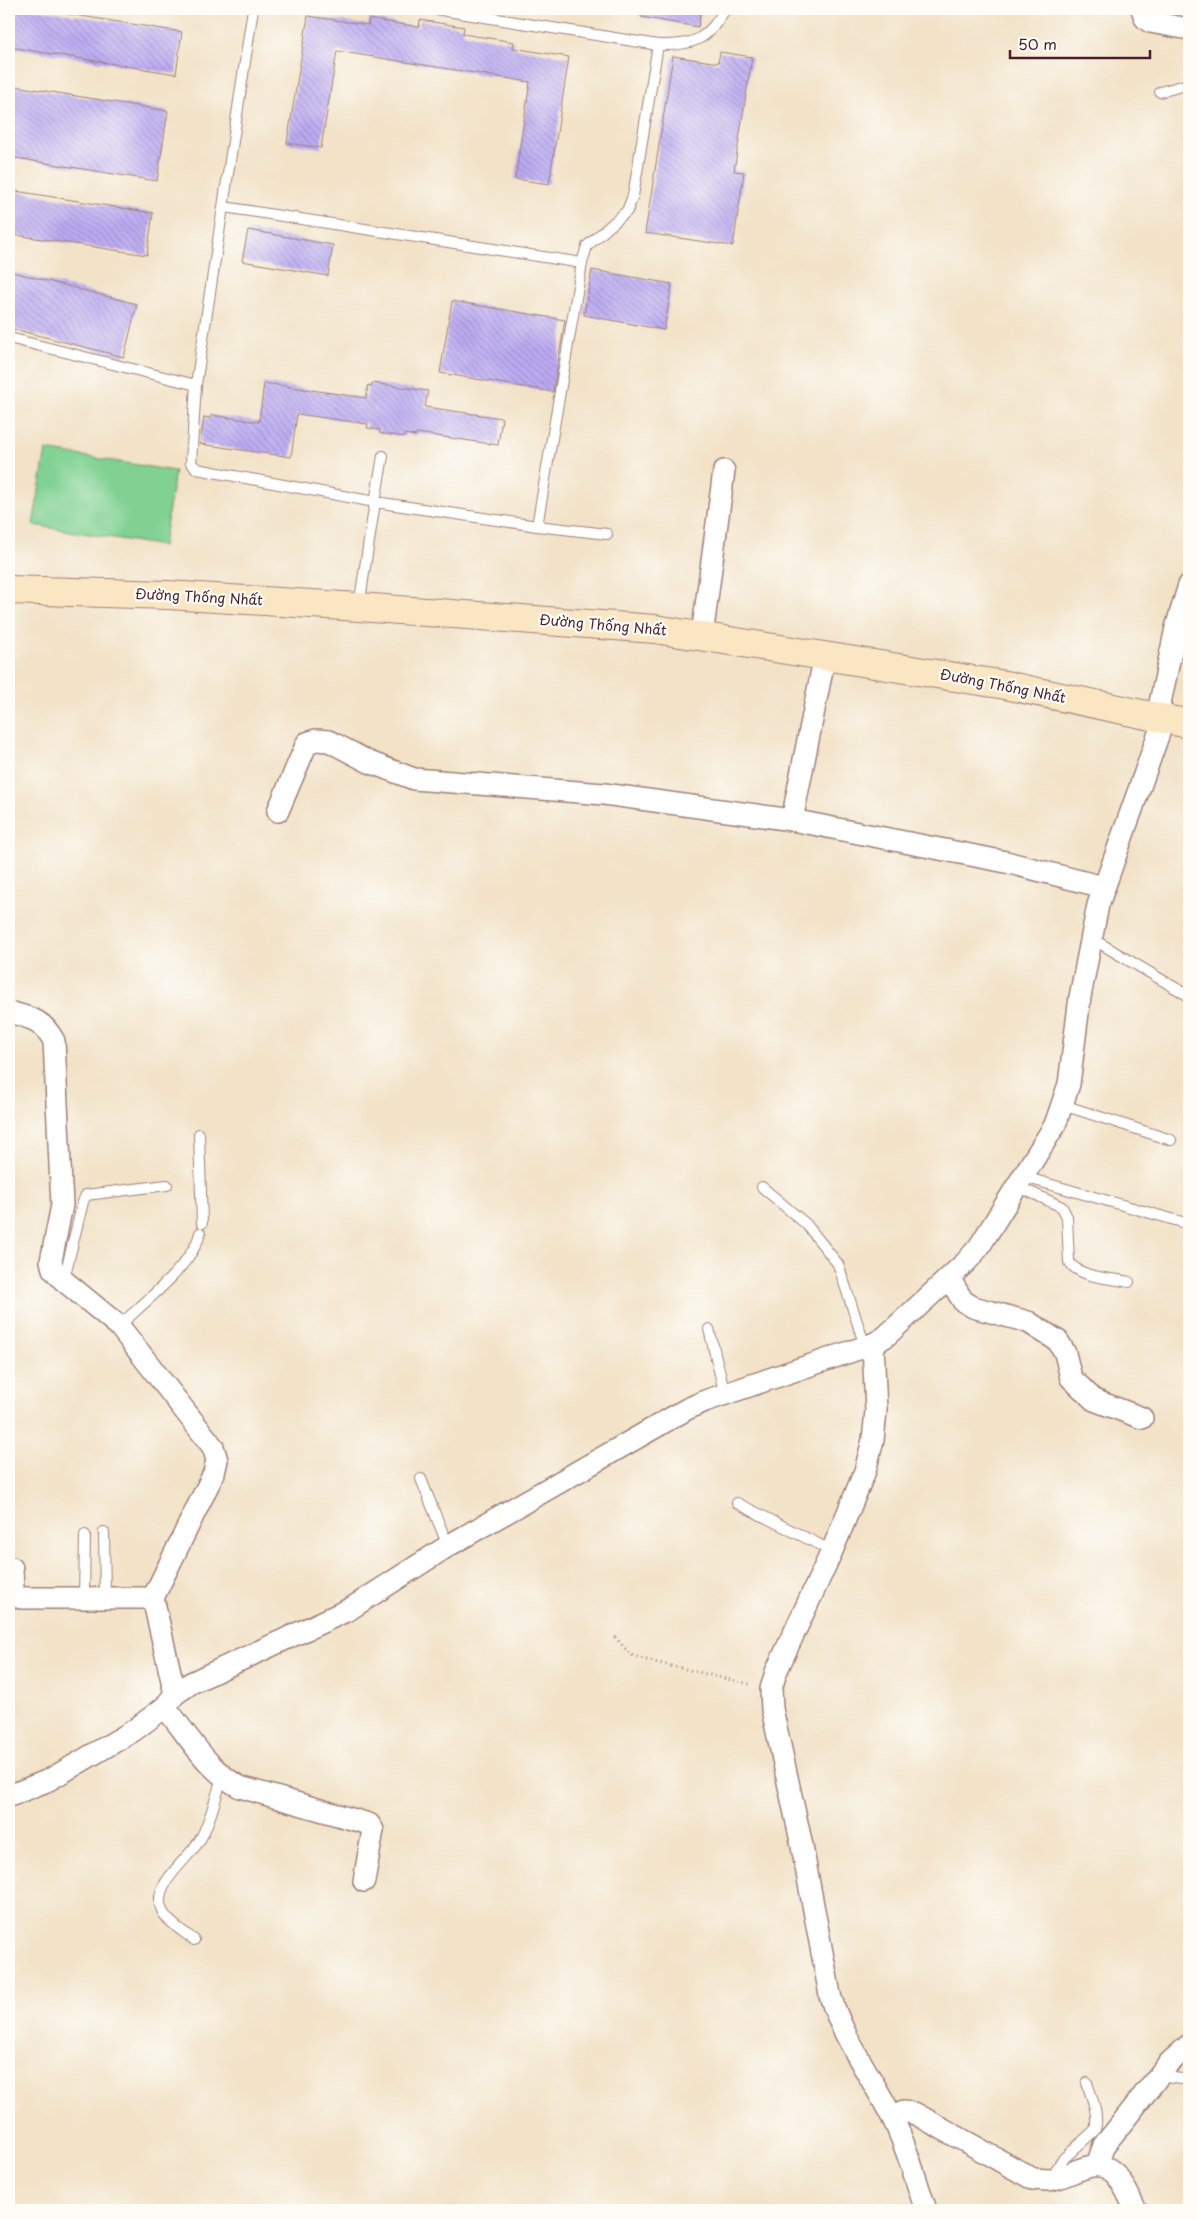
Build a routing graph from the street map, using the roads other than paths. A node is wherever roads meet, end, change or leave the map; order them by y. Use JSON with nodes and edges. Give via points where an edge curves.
{"nodes":[{"id":1,"x":253,"y":9,"type":"edge"},
{"id":2,"x":435,"y":9,"type":"edge"},
{"id":3,"x":725,"y":9,"type":"edge"},
{"id":4,"x":1142,"y":9,"type":"edge"},
{"id":5,"x":1189,"y":29,"type":"edge"},
{"id":6,"x":658,"y":45,"type":"junction"},
{"id":7,"x":1189,"y":84,"type":"edge"},
{"id":8,"x":1160,"y":92,"type":"dead end"},
{"id":9,"x":224,"y":207,"type":"junction"},
{"id":10,"x":582,"y":263,"type":"junction"},
{"id":11,"x":9,"y":338,"type":"edge"},
{"id":12,"x":196,"y":385,"type":"junction"},
{"id":13,"x":383,"y":456,"type":"dead end"},
{"id":14,"x":724,"y":471,"type":"dead end"},
{"id":15,"x":375,"y":502,"type":"junction"},
{"id":16,"x":537,"y":526,"type":"junction"},
{"id":17,"x":607,"y":534,"type":"dead end"},
{"id":18,"x":1189,"y":585,"type":"edge"},
{"id":19,"x":9,"y":590,"type":"edge"},
{"id":20,"x":359,"y":607,"type":"junction"},
{"id":21,"x":702,"y":636,"type":"junction"},
{"id":22,"x":825,"y":655,"type":"junction"},
{"id":23,"x":1170,"y":720,"type":"edge"},
{"id":24,"x":278,"y":811,"type":"dead end"},
{"id":25,"x":792,"y":820,"type":"junction"},
{"id":26,"x":1103,"y":887,"type":"junction"},
{"id":27,"x":1091,"y":938,"type":"junction"},
{"id":28,"x":1189,"y":996,"type":"edge"},
{"id":29,"x":9,"y":1012,"type":"edge"},
{"id":30,"x":1063,"y":1105,"type":"junction"},
{"id":31,"x":199,"y":1134,"type":"dead end"},
{"id":32,"x":1171,"y":1140,"type":"dead end"},
{"id":33,"x":1020,"y":1181,"type":"junction"},
{"id":34,"x":167,"y":1185,"type":"dead end"},
{"id":35,"x":762,"y":1187,"type":"dead end"},
{"id":36,"x":1189,"y":1224,"type":"edge"},
{"id":37,"x":949,"y":1278,"type":"junction"},
{"id":38,"x":64,"y":1280,"type":"junction"},
{"id":39,"x":1129,"y":1282,"type":"dead end"},
{"id":40,"x":119,"y":1326,"type":"junction"},
{"id":41,"x":709,"y":1329,"type":"dead end"},
{"id":42,"x":869,"y":1345,"type":"junction"},
{"id":43,"x":725,"y":1394,"type":"junction"},
{"id":44,"x":1142,"y":1418,"type":"dead end"},
{"id":45,"x":421,"y":1479,"type":"dead end"},
{"id":46,"x":737,"y":1502,"type":"dead end"},
{"id":47,"x":104,"y":1532,"type":"dead end"},
{"id":48,"x":85,"y":1535,"type":"dead end"},
{"id":49,"x":448,"y":1546,"type":"junction"},
{"id":50,"x":832,"y":1550,"type":"junction"},
{"id":51,"x":12,"y":1568,"type":"dead end"},
{"id":52,"x":94,"y":1597,"type":"junction"},
{"id":53,"x":153,"y":1598,"type":"junction"},
{"id":54,"x":170,"y":1700,"type":"junction"},
{"id":55,"x":222,"y":1777,"type":"junction"},
{"id":56,"x":9,"y":1796,"type":"edge"},
{"id":57,"x":364,"y":1882,"type":"dead end"},
{"id":58,"x":194,"y":1940,"type":"dead end"},
{"id":59,"x":1189,"y":2044,"type":"edge"},
{"id":60,"x":1158,"y":2076,"type":"junction"},
{"id":61,"x":1189,"y":2080,"type":"edge"},
{"id":62,"x":1087,"y":2083,"type":"dead end"},
{"id":63,"x":893,"y":2118,"type":"junction"},
{"id":64,"x":1097,"y":2165,"type":"junction"},
{"id":65,"x":1049,"y":2180,"type":"junction"},
{"id":66,"x":926,"y":2210,"type":"edge"},
{"id":67,"x":1136,"y":2210,"type":"edge"}],
"edges":[{"from":1,"to":9,"type":"lane"},
{"from":2,"to":6,"type":"lane"},
{"from":3,"to":6,"type":"lane","via":[[716,26],[699,39],[682,45]]},
{"from":4,"to":5,"type":"street","via":[[1150,22]]},
{"from":6,"to":10,"type":"lane","via":[[633,196],[627,211],[587,246]]},
{"from":7,"to":8,"type":"lane"},
{"from":9,"to":10,"type":"lane"},
{"from":9,"to":12,"type":"lane"},
{"from":10,"to":16,"type":"lane"},
{"from":11,"to":12,"type":"lane"},
{"from":12,"to":15,"type":"lane","via":[[190,452],[191,463],[197,469]]},
{"from":13,"to":15,"type":"lane"},
{"from":14,"to":21,"type":"street"},
{"from":15,"to":16,"type":"lane"},
{"from":15,"to":20,"type":"lane"},
{"from":16,"to":17,"type":"lane"},
{"from":18,"to":23,"type":"street","via":[[1176,628]]},
{"from":19,"to":20,"type":"street","name":"Đường Thống Nhất","via":[[168,595]]},
{"from":20,"to":21,"type":"street","name":"Đường Thống Nhất","via":[[655,629]]},
{"from":21,"to":22,"type":"street","name":"Đường Thống Nhất"},
{"from":22,"to":23,"type":"street","name":"Đường Thống Nhất","via":[[1005,685]]},
{"from":22,"to":25,"type":"street"},
{"from":23,"to":26,"type":"street"},
{"from":24,"to":25,"type":"street","via":[[306,744],[316,740],[338,744],[362,759],[414,778],[604,794]]},
{"from":25,"to":26,"type":"street","via":[[1006,862]]},
{"from":26,"to":27,"type":"street"},
{"from":27,"to":28,"type":"lane"},
{"from":27,"to":30,"type":"street","via":[[1070,1084]]},
{"from":29,"to":38,"type":"street","via":[[34,1019],[47,1028],[54,1041],[62,1205],[51,1261],[53,1269]]},
{"from":30,"to":32,"type":"lane"},
{"from":30,"to":33,"type":"street","via":[[1055,1125]]},
{"from":31,"to":40,"type":"lane","via":[[201,1228],[192,1253],[180,1269]]},
{"from":33,"to":36,"type":"lane"},
{"from":33,"to":37,"type":"street","via":[[979,1247]]},
{"from":33,"to":39,"type":"lane","via":[[1062,1206],[1067,1217],[1069,1262],[1073,1268]]},
{"from":34,"to":38,"type":"lane","via":[[86,1195]]},
{"from":35,"to":42,"type":"lane","via":[[806,1224],[838,1264]]},
{"from":37,"to":42,"type":"street","via":[[885,1337]]},
{"from":37,"to":44,"type":"street","via":[[963,1301],[973,1307],[1028,1322],[1058,1341],[1065,1353],[1070,1378],[1094,1400]]},
{"from":38,"to":40,"type":"street"},
{"from":40,"to":53,"type":"street","via":[[213,1447],[217,1460],[214,1473]]},
{"from":41,"to":43,"type":"lane"},
{"from":42,"to":43,"type":"street"},
{"from":42,"to":50,"type":"street","via":[[876,1411],[873,1440],[865,1472]]},
{"from":43,"to":49,"type":"street","via":[[687,1409]]},
{"from":45,"to":49,"type":"lane"},
{"from":46,"to":50,"type":"lane"},
{"from":47,"to":52,"type":"lane"},
{"from":48,"to":52,"type":"lane"},
{"from":49,"to":54,"type":"street","via":[[350,1609],[190,1683]]},
{"from":50,"to":63,"type":"street","via":[[776,1672],[771,1690],[772,1709],[830,1995],[845,2036]]},
{"from":51,"to":52,"type":"street","via":[[13,1591],[20,1598]]},
{"from":52,"to":53,"type":"street"},
{"from":53,"to":54,"type":"street"},
{"from":54,"to":55,"type":"street"},
{"from":54,"to":56,"type":"street","via":[[133,1731],[49,1780]]},
{"from":55,"to":57,"type":"street","via":[[240,1787],[369,1824],[373,1830]]},
{"from":55,"to":58,"type":"lane","via":[[201,1839],[160,1892],[166,1917]]},
{"from":59,"to":60,"type":"street"},
{"from":60,"to":61,"type":"lane"},
{"from":60,"to":64,"type":"street","via":[[1104,2145]]},
{"from":62,"to":65,"type":"lane","via":[[1095,2104],[1095,2130],[1062,2160]]},
{"from":63,"to":65,"type":"street","via":[[904,2111],[916,2114],[1033,2179]]},
{"from":63,"to":66,"type":"street"},
{"from":64,"to":65,"type":"street"},
{"from":64,"to":67,"type":"street","via":[[1117,2176]]}]}
